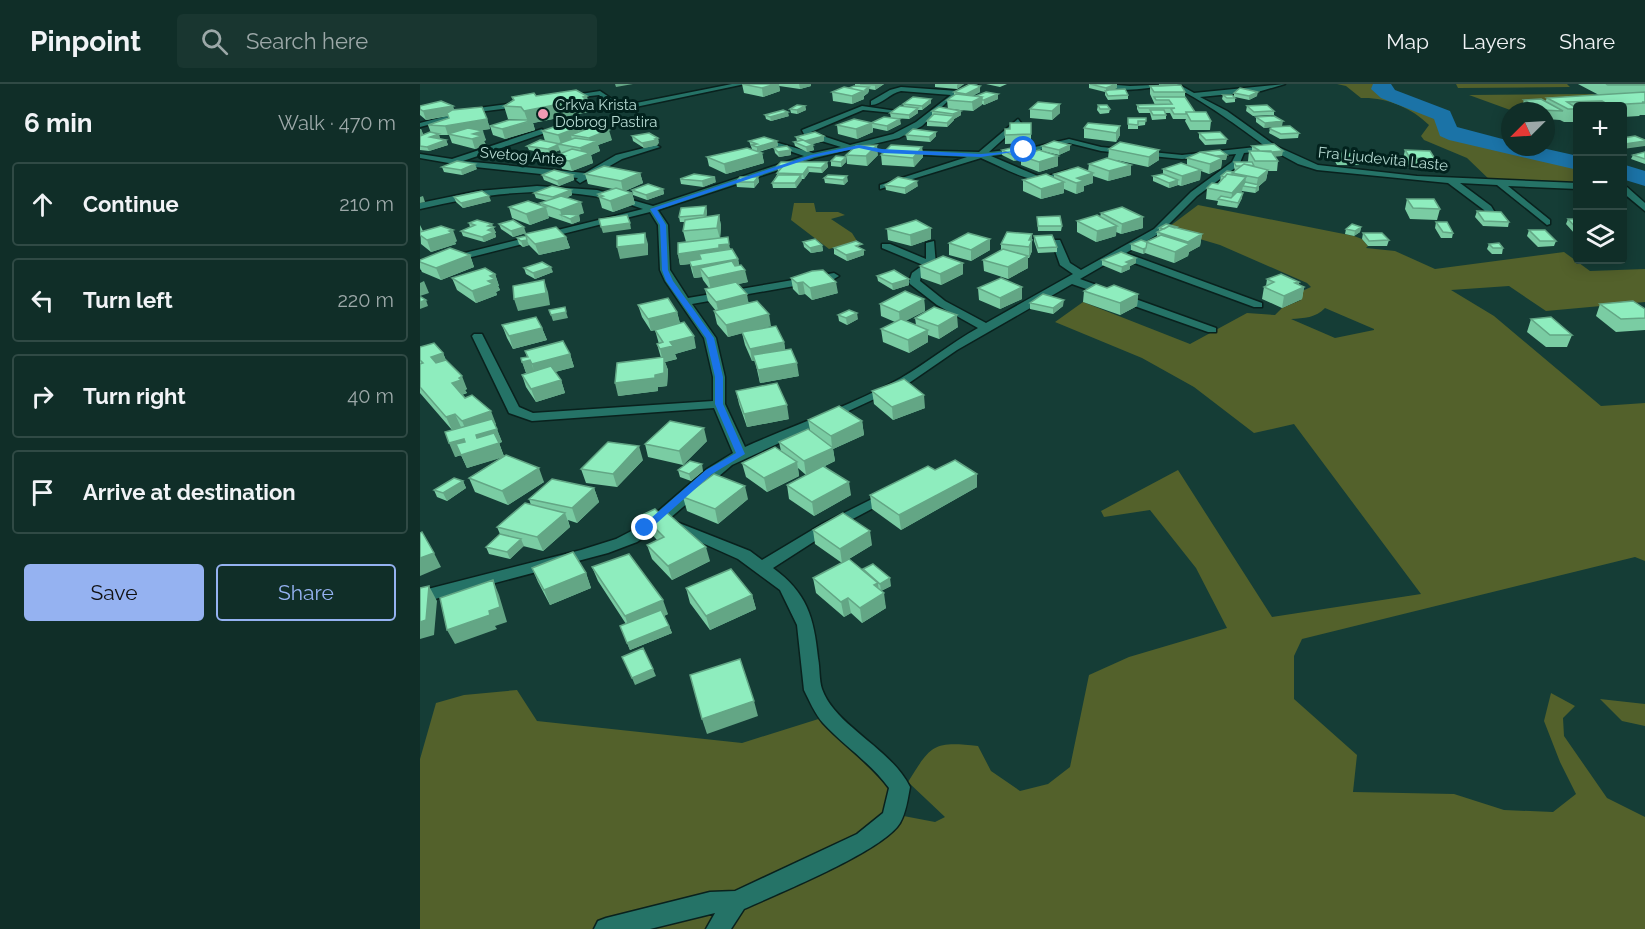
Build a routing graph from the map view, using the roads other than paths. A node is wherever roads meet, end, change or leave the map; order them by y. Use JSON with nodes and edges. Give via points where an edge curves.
{"nodes":[{"id":1,"x":742,"y":84,"type":"edge"},
{"id":2,"x":975,"y":84,"type":"edge"},
{"id":3,"x":1106,"y":84,"type":"edge"},
{"id":4,"x":1173,"y":84,"type":"edge"},
{"id":5,"x":1282,"y":84,"type":"edge"},
{"id":6,"x":959,"y":93,"type":"junction"},
{"id":7,"x":1195,"y":95,"type":"junction"},
{"id":8,"x":556,"y":99,"type":"edge"},
{"id":9,"x":533,"y":102,"type":"edge"},
{"id":10,"x":874,"y":103,"type":"dead end"},
{"id":11,"x":893,"y":111,"type":"edge"},
{"id":12,"x":1018,"y":120,"type":"edge"},
{"id":13,"x":420,"y":125,"type":"edge"},
{"id":14,"x":542,"y":131,"type":"edge"},
{"id":15,"x":778,"y":144,"type":"edge"},
{"id":16,"x":656,"y":147,"type":"edge"},
{"id":17,"x":856,"y":147,"type":"junction"},
{"id":18,"x":1273,"y":148,"type":"junction"},
{"id":19,"x":882,"y":151,"type":"edge"},
{"id":20,"x":1241,"y":151,"type":"junction"},
{"id":21,"x":894,"y":152,"type":"edge"},
{"id":22,"x":981,"y":155,"type":"junction"},
{"id":23,"x":420,"y":156,"type":"edge"},
{"id":24,"x":812,"y":156,"type":"junction"},
{"id":25,"x":452,"y":162,"type":"junction"},
{"id":26,"x":1068,"y":172,"type":"edge"},
{"id":27,"x":586,"y":176,"type":"junction"},
{"id":28,"x":1451,"y":181,"type":"junction"},
{"id":29,"x":1500,"y":183,"type":"junction"},
{"id":30,"x":1573,"y":186,"type":"edge"},
{"id":31,"x":883,"y":187,"type":"edge"},
{"id":32,"x":572,"y":189,"type":"junction"},
{"id":33,"x":1627,"y":190,"type":"edge"},
{"id":34,"x":1627,"y":192,"type":"edge"},
{"id":35,"x":1645,"y":192,"type":"edge"},
{"id":36,"x":420,"y":206,"type":"edge"},
{"id":37,"x":1645,"y":208,"type":"edge"},
{"id":38,"x":653,"y":209,"type":"junction"},
{"id":39,"x":1494,"y":219,"type":"edge"},
{"id":40,"x":1548,"y":222,"type":"dead end"},
{"id":41,"x":1057,"y":242,"type":"edge"},
{"id":42,"x":931,"y":243,"type":"dead end"},
{"id":43,"x":886,"y":246,"type":"dead end"},
{"id":44,"x":1119,"y":255,"type":"junction"},
{"id":45,"x":931,"y":265,"type":"junction"},
{"id":46,"x":420,"y":267,"type":"edge"},
{"id":47,"x":834,"y":276,"type":"dead end"},
{"id":48,"x":1077,"y":278,"type":"junction"},
{"id":49,"x":686,"y":302,"type":"junction"},
{"id":50,"x":1258,"y":304,"type":"dead end"},
{"id":51,"x":986,"y":328,"type":"junction"},
{"id":52,"x":1212,"y":330,"type":"dead end"},
{"id":53,"x":478,"y":336,"type":"dead end"},
{"id":54,"x":719,"y":404,"type":"junction"},
{"id":55,"x":741,"y":454,"type":"junction"},
{"id":56,"x":901,"y":490,"type":"edge"},
{"id":57,"x":659,"y":519,"type":"junction"},
{"id":58,"x":761,"y":568,"type":"junction"},
{"id":59,"x":420,"y":597,"type":"edge"},
{"id":60,"x":736,"y":902,"type":"junction"},
{"id":61,"x":606,"y":929,"type":"edge"},
{"id":62,"x":718,"y":929,"type":"edge"}],
"edges":[{"from":1,"to":8,"type":"street","via":[[638,106],[616,105],[600,93]]},
{"from":2,"to":6,"type":"street"},
{"from":3,"to":4,"type":"street","via":[[1130,88]]},
{"from":4,"to":7,"type":"street","name":"Fra Ljudevita Laste"},
{"from":5,"to":7,"type":"street"},
{"from":6,"to":10,"type":"street","via":[[901,89]]},
{"from":6,"to":17,"type":"street","via":[[910,129]]},
{"from":7,"to":18,"type":"street","name":"Fra Ljudevita Laste"},
{"from":9,"to":13,"type":"street","via":[[478,110]]},
{"from":11,"to":17,"type":"street","via":[[862,108],[806,130],[808,134]]},
{"from":12,"to":22,"type":"street"},
{"from":14,"to":25,"type":"street"},
{"from":15,"to":24,"type":"street"},
{"from":16,"to":27,"type":"street","via":[[619,157]]},
{"from":17,"to":19,"type":"street"},
{"from":17,"to":24,"type":"street"},
{"from":18,"to":20,"type":"street"},
{"from":18,"to":28,"type":"street","name":"Fra Ljudevita Laste","via":[[1317,167]]},
{"from":20,"to":22,"type":"street","via":[[1182,157],[1101,149],[1069,141]]},
{"from":20,"to":44,"type":"street","via":[[1236,163],[1194,194],[1157,231]]},
{"from":21,"to":22,"type":"street"},
{"from":22,"to":26,"type":"street","via":[[1037,179]]},
{"from":22,"to":31,"type":"street"},
{"from":23,"to":25,"type":"street","name":"Svetog Ante"},
{"from":24,"to":38,"type":"street"},
{"from":25,"to":27,"type":"street","name":"Svetog Ante"},
{"from":27,"to":32,"type":"street"},
{"from":28,"to":29,"type":"street","name":"Fra Ljudevita Laste"},
{"from":28,"to":39,"type":"street","via":[[1488,208]]},
{"from":29,"to":30,"type":"street","name":"Fra Ljudevita Laste"},
{"from":29,"to":40,"type":"street"},
{"from":32,"to":36,"type":"street","via":[[478,194]]},
{"from":32,"to":38,"type":"street","via":[[613,195]]},
{"from":33,"to":35,"type":"street"},
{"from":34,"to":37,"type":"street"},
{"from":38,"to":46,"type":"street"},
{"from":38,"to":49,"type":"street","via":[[663,225],[665,270]]},
{"from":41,"to":48,"type":"street","via":[[1065,265]]},
{"from":42,"to":45,"type":"street"},
{"from":43,"to":45,"type":"street"},
{"from":44,"to":48,"type":"street"},
{"from":44,"to":50,"type":"street"},
{"from":45,"to":51,"type":"street","via":[[916,275],[914,282],[941,303]]},
{"from":47,"to":49,"type":"street"},
{"from":48,"to":51,"type":"street"},
{"from":48,"to":52,"type":"street"},
{"from":49,"to":54,"type":"street","via":[[710,338],[719,377]]},
{"from":51,"to":55,"type":"street","via":[[899,386]]},
{"from":53,"to":54,"type":"street","via":[[514,410],[532,417]]},
{"from":54,"to":55,"type":"street"},
{"from":55,"to":57,"type":"street","via":[[709,472]]},
{"from":56,"to":58,"type":"street","via":[[827,527]]},
{"from":57,"to":58,"type":"street","via":[[744,555]]},
{"from":57,"to":59,"type":"street","via":[[632,537],[603,547]]},
{"from":58,"to":60,"type":"street","via":[[787,587],[806,625],[813,690],[828,716],[882,763],[900,787],[892,818],[865,841]]},
{"from":60,"to":61,"type":"street","via":[[710,903]]},
{"from":60,"to":62,"type":"street"}]}
